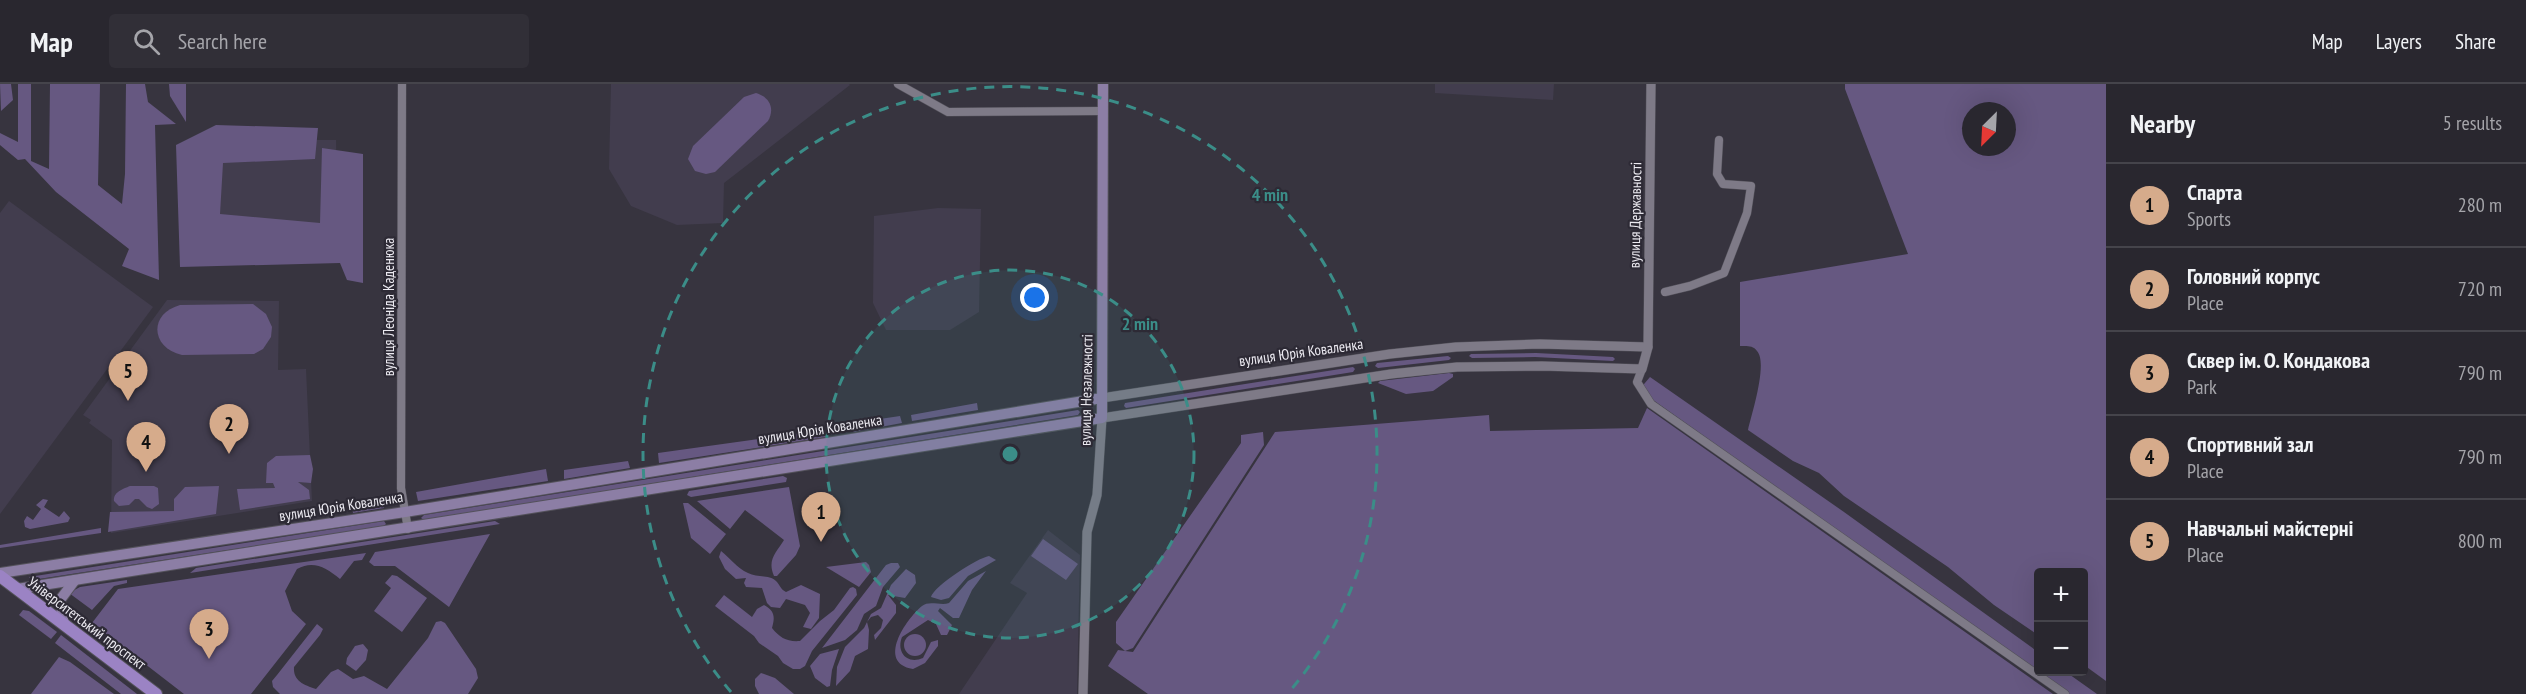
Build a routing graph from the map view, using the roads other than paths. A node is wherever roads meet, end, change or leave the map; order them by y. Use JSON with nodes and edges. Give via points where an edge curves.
{"nodes":[{"id":1,"x":402,"y":84,"type":"edge"},
{"id":2,"x":898,"y":84,"type":"edge"},
{"id":3,"x":1103,"y":84,"type":"edge"},
{"id":4,"x":1651,"y":84,"type":"edge"},
{"id":5,"x":1103,"y":111,"type":"junction"},
{"id":6,"x":1719,"y":140,"type":"dead end"},
{"id":7,"x":1665,"y":292,"type":"dead end"},
{"id":8,"x":1648,"y":347,"type":"junction"},
{"id":9,"x":1642,"y":369,"type":"junction"},
{"id":10,"x":1102,"y":398,"type":"junction"},
{"id":11,"x":1102,"y":418,"type":"junction"},
{"id":12,"x":405,"y":512,"type":"junction"},
{"id":13,"x":408,"y":529,"type":"junction"},
{"id":14,"x":0,"y":575,"type":"edge"},
{"id":15,"x":75,"y":580,"type":"junction"},
{"id":16,"x":36,"y":586,"type":"junction"},
{"id":17,"x":17,"y":589,"type":"junction"},
{"id":18,"x":28,"y":597,"type":"junction"},
{"id":19,"x":64,"y":625,"type":"junction"},
{"id":20,"x":156,"y":694,"type":"edge"},
{"id":21,"x":1083,"y":694,"type":"edge"},
{"id":22,"x":2065,"y":694,"type":"edge"}],
"edges":[{"from":1,"to":12,"type":"street","name":"вулиця Леоніда Каденюка","via":[[400,488]]},
{"from":2,"to":5,"type":"street","via":[[948,112]]},
{"from":3,"to":5,"type":"main road","name":"вулиця Незалежності"},
{"from":4,"to":8,"type":"street","name":"вулиця Державності"},
{"from":5,"to":10,"type":"main road","name":"вулиця Незалежності"},
{"from":6,"to":7,"type":"street","via":[[1717,174],[1723,184],[1751,186],[1748,213],[1724,273]]},
{"from":8,"to":9,"type":"street","name":"вулиця Державності"},
{"from":8,"to":10,"type":"street","name":"вулиця Юрія Коваленка","via":[[1456,347]]},
{"from":9,"to":11,"type":"street","via":[[1457,367]]},
{"from":9,"to":22,"type":"street","via":[[1637,382],[1651,404]]},
{"from":10,"to":11,"type":"main road","name":"вулиця Незалежності"},
{"from":10,"to":12,"type":"main road","name":"вулиця Юрія Коваленка"},
{"from":11,"to":13,"type":"main road"},
{"from":11,"to":21,"type":"street","name":"вулиця Незалежності","via":[[1097,495],[1087,532]]},
{"from":12,"to":13,"type":"street","name":"вулиця Леоніда Каденюка"},
{"from":12,"to":14,"type":"main road","name":"вулиця Юрія Коваленка"},
{"from":13,"to":15,"type":"main road"},
{"from":14,"to":17,"type":"main road","name":"Університетський проспект"},
{"from":15,"to":16,"type":"main road"},
{"from":15,"to":19,"type":"main road","via":[[60,600]]},
{"from":16,"to":17,"type":"main road"},
{"from":16,"to":18,"type":"street"},
{"from":17,"to":18,"type":"main road","name":"Університетський проспект"},
{"from":18,"to":19,"type":"main road","name":"Університетський проспект"},
{"from":19,"to":20,"type":"main road","name":"Університетський проспект"}]}
